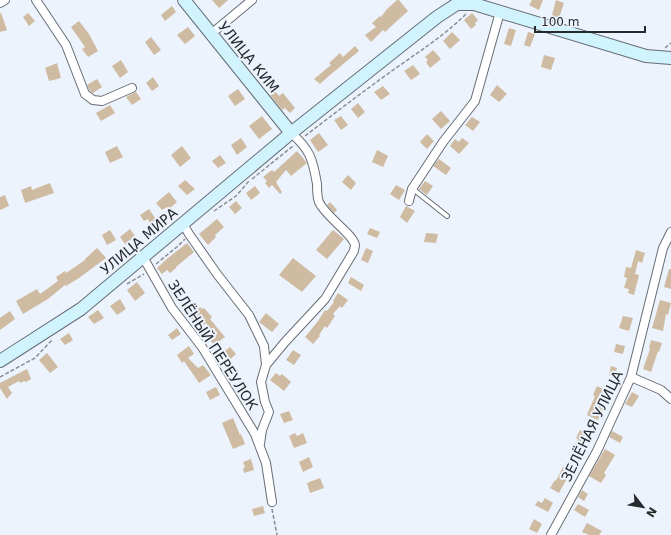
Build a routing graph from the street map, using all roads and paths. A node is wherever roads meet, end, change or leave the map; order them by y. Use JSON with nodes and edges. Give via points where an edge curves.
{"nodes":[{"id":1,"x":5,"y":0,"type":"edge"},
{"id":2,"x":36,"y":0,"type":"edge"},
{"id":3,"x":184,"y":0,"type":"edge"},
{"id":4,"x":252,"y":0,"type":"edge"},
{"id":5,"x":0,"y":3,"type":"edge"},
{"id":6,"x":464,"y":3,"type":"edge"},
{"id":7,"x":500,"y":12,"type":"junction"},
{"id":8,"x":211,"y":34,"type":"junction"},
{"id":9,"x":671,"y":58,"type":"edge"},
{"id":10,"x":132,"y":88,"type":"dead end"},
{"id":11,"x":295,"y":137,"type":"junction"},
{"id":12,"x":412,"y":189,"type":"junction"},
{"id":13,"x":409,"y":201,"type":"dead end"},
{"id":14,"x":213,"y":212,"type":"dead end"},
{"id":15,"x":447,"y":216,"type":"dead end"},
{"id":16,"x":186,"y":229,"type":"junction"},
{"id":17,"x":671,"y":232,"type":"edge"},
{"id":18,"x":143,"y":257,"type":"junction"},
{"id":19,"x":151,"y":270,"type":"junction"},
{"id":20,"x":126,"y":284,"type":"dead end"},
{"id":21,"x":54,"y":338,"type":"dead end"},
{"id":22,"x":0,"y":361,"type":"edge"},
{"id":23,"x":266,"y":364,"type":"junction"},
{"id":24,"x":0,"y":377,"type":"edge"},
{"id":25,"x":631,"y":378,"type":"junction"},
{"id":26,"x":671,"y":399,"type":"edge"},
{"id":27,"x":260,"y":447,"type":"junction"},
{"id":28,"x":272,"y":502,"type":"joint"},
{"id":29,"x":277,"y":535,"type":"edge"},
{"id":30,"x":551,"y":535,"type":"edge"}],
"edges":[{"from":1,"to":5,"type":"street"},
{"from":2,"to":10,"type":"street","via":[[66,46],[85,94],[93,100],[102,100]]},
{"from":3,"to":8,"type":"street","name":"УЛИЦА КИМ"},
{"from":4,"to":8,"type":"street"},
{"from":6,"to":7,"type":"street"},
{"from":6,"to":11,"type":"street","name":"УЛИЦА МИРА","via":[[437,17]]},
{"from":6,"to":11,"type":"path","via":[[455,25],[305,136]]},
{"from":7,"to":9,"type":"street","via":[[646,56]]},
{"from":7,"to":12,"type":"street","via":[[475,101],[443,142]]},
{"from":8,"to":11,"type":"street","name":"УЛИЦА КИМ"},
{"from":11,"to":14,"type":"path","via":[[236,196]]},
{"from":11,"to":16,"type":"street","name":"УЛИЦА МИРА"},
{"from":11,"to":23,"type":"street","name":"ЗЕЛЁНЫЙ ПЕРЕУЛОК","via":[[308,152],[314,167],[319,202],[327,214],[350,235],[355,244],[354,251],[325,299]]},
{"from":12,"to":13,"type":"street"},
{"from":12,"to":15,"type":"lane"},
{"from":16,"to":18,"type":"street","name":"УЛИЦА МИРА"},
{"from":16,"to":19,"type":"path","via":[[178,246]]},
{"from":16,"to":23,"type":"street","name":"ЗЕЛЁНЫЙ ПЕРЕУЛОК","via":[[216,274],[249,315],[264,346]]},
{"from":17,"to":25,"type":"street","name":"ЗЕЛЁНАЯ УЛИЦА","via":[[662,248]]},
{"from":18,"to":19,"type":"street","name":"ЗЕЛЁНЫЙ ПЕРЕУЛОК"},
{"from":18,"to":22,"type":"street","name":"УЛИЦА МИРА","via":[[81,309]]},
{"from":19,"to":20,"type":"path"},
{"from":19,"to":27,"type":"street","name":"ЗЕЛЁНЫЙ ПЕРЕУЛОК","via":[[172,308],[202,348],[255,434]]},
{"from":21,"to":24,"type":"path","via":[[34,358]]},
{"from":23,"to":27,"type":"street","name":"ЗЕЛЁНЫЙ ПЕРЕУЛОК","via":[[261,382],[269,412],[262,430]]},
{"from":25,"to":26,"type":"street","via":[[661,390]]},
{"from":25,"to":30,"type":"street","name":"ЗЕЛЁНАЯ УЛИЦА","via":[[598,451]]},
{"from":27,"to":28,"type":"street","name":"ЗЕЛЁНЫЙ ПЕРЕУЛОК","via":[[266,462]]},
{"from":28,"to":29,"type":"path"}]}
